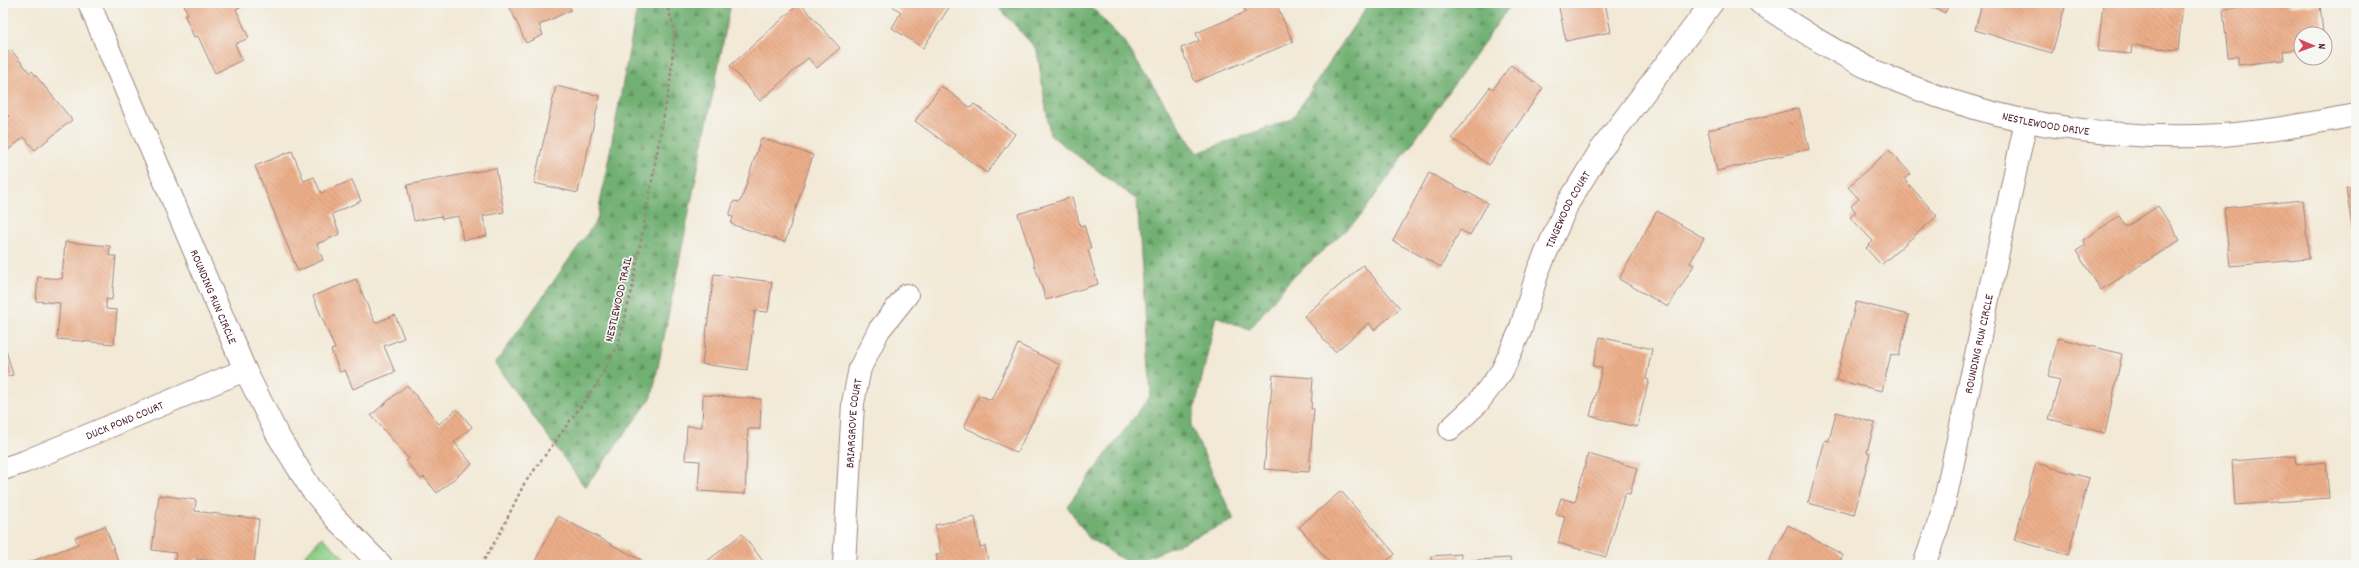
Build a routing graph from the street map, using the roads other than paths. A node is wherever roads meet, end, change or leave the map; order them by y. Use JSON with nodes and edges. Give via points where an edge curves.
{"nodes":[{"id":1,"x":89,"y":3,"type":"edge"},
{"id":2,"x":1712,"y":3,"type":"edge"},
{"id":3,"x":1760,"y":3,"type":"edge"},
{"id":4,"x":2356,"y":115,"type":"edge"},
{"id":5,"x":2026,"y":121,"type":"junction"},
{"id":6,"x":907,"y":295,"type":"dead end"},
{"id":7,"x":245,"y":370,"type":"junction"},
{"id":8,"x":1450,"y":429,"type":"dead end"},
{"id":9,"x":3,"y":469,"type":"edge"},
{"id":10,"x":381,"y":565,"type":"edge"},
{"id":11,"x":844,"y":565,"type":"edge"},
{"id":12,"x":1924,"y":565,"type":"edge"}],
"edges":[{"from":1,"to":7,"type":"street","name":"ROUNDING RUN CIRCLE"},
{"from":2,"to":8,"type":"street","name":"TINGEWOOD COURT","via":[[1596,158],[1568,203],[1544,257],[1520,331],[1502,371],[1477,404]]},
{"from":3,"to":5,"type":"street","name":"NESTLEWOOD DRIVE","via":[[1807,34],[1879,73],[1953,101]]},
{"from":4,"to":5,"type":"street","name":"NESTLEWOOD DRIVE","via":[[2223,134],[2160,136],[2092,133]]},
{"from":5,"to":12,"type":"street","name":"ROUNDING RUN CIRCLE","via":[[1942,514]]},
{"from":6,"to":11,"type":"street","name":"BRIARGROVE COURT","via":[[879,330],[860,368],[853,403]]},
{"from":7,"to":9,"type":"street","name":"DUCK POND COURT"},
{"from":7,"to":10,"type":"street","name":"ROUNDING RUN CIRCLE","via":[[277,434],[310,487],[336,519]]}]}
